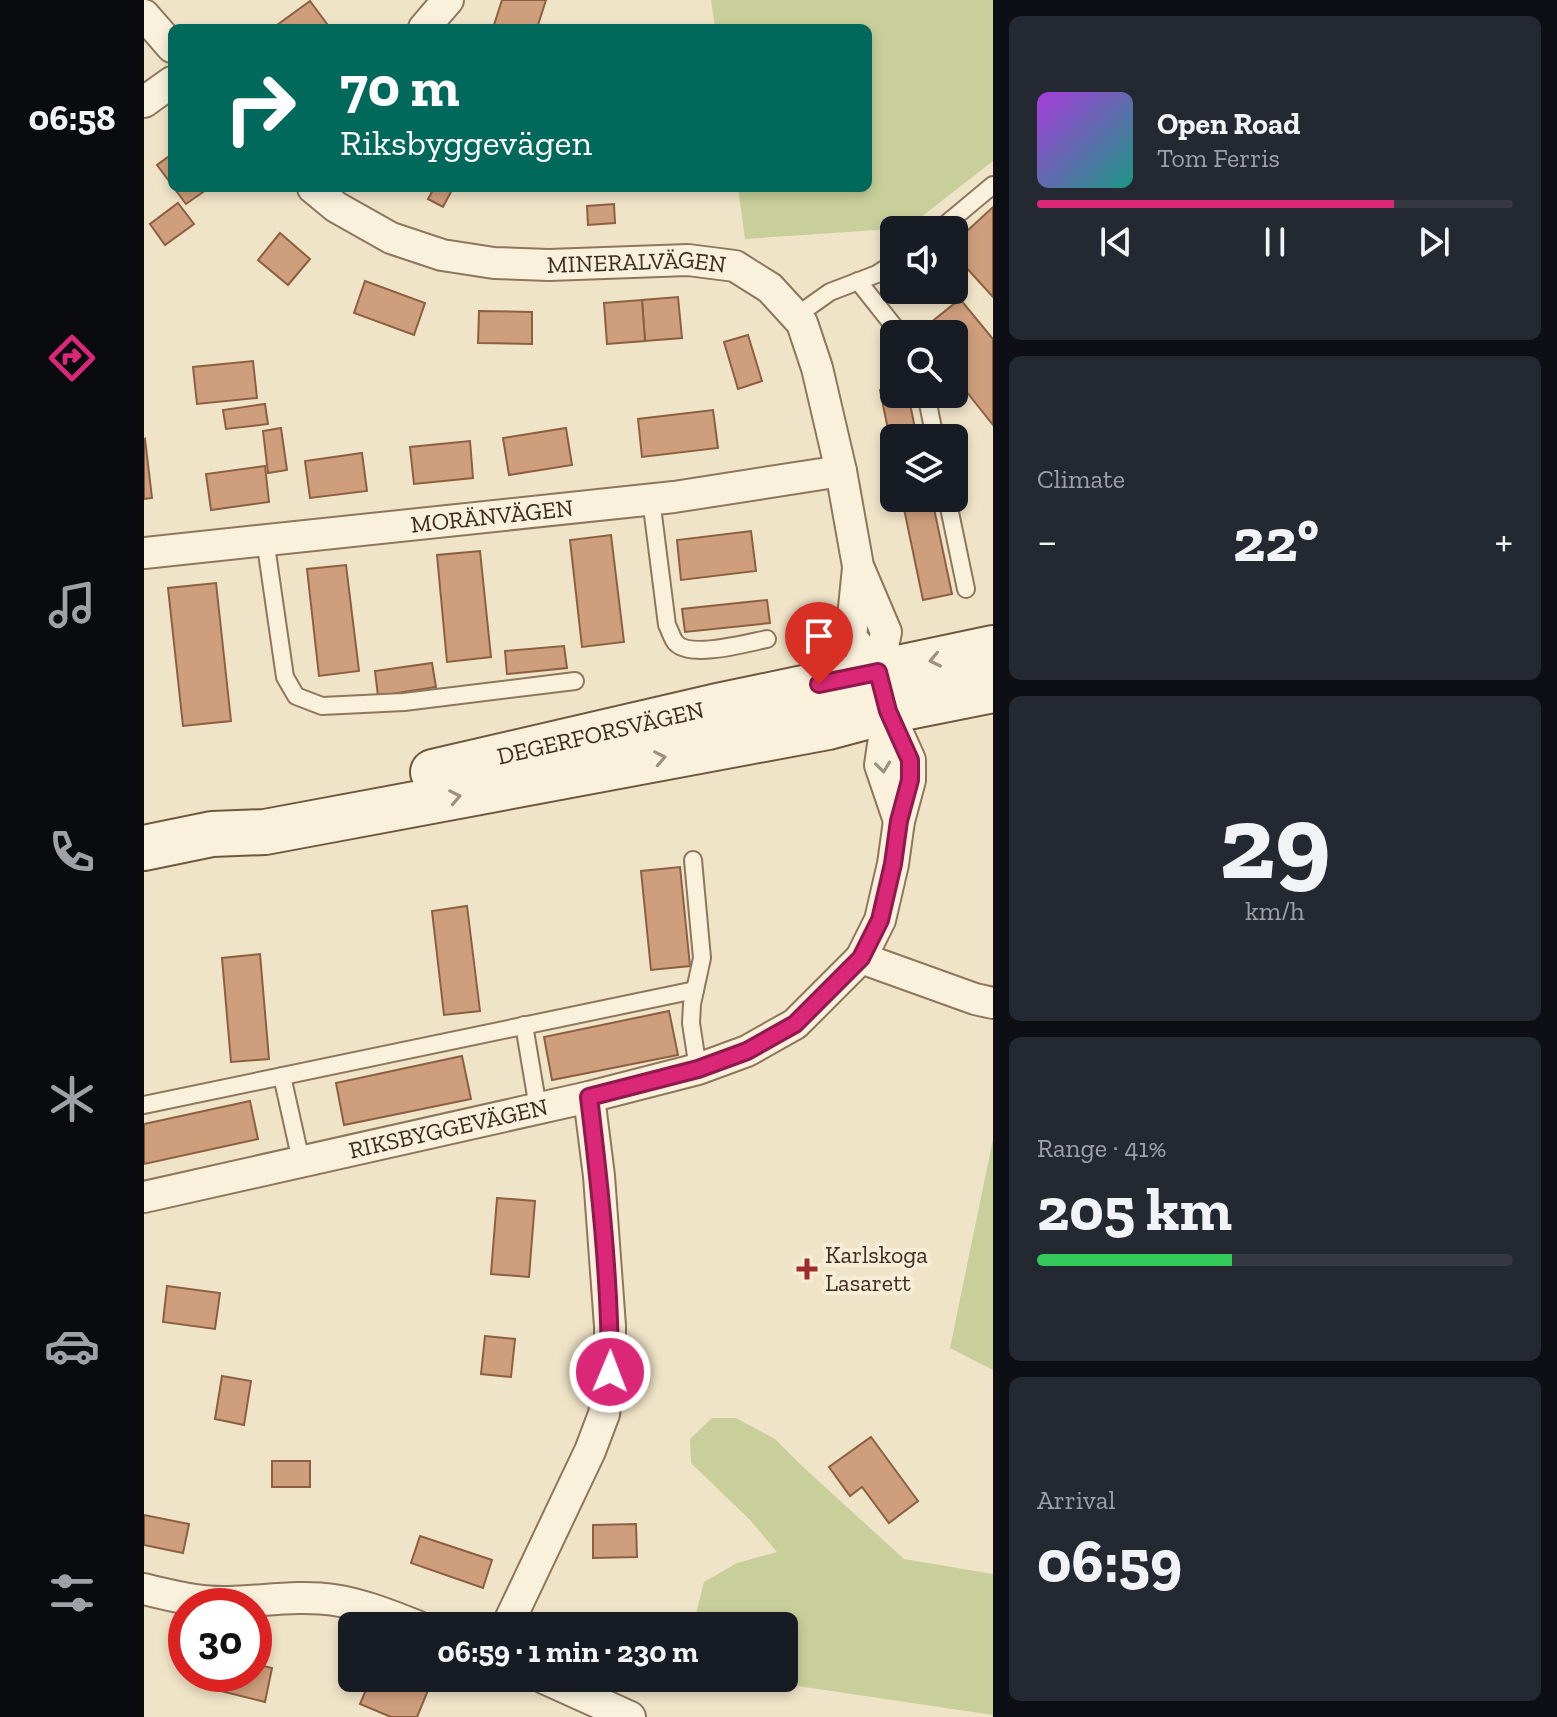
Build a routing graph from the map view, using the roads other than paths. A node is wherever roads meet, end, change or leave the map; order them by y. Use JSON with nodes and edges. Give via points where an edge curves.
{"nodes":[{"id":1,"x":448,"y":0,"type":"edge"},
{"id":2,"x":144,"y":15,"type":"edge"},
{"id":3,"x":427,"y":24,"type":"edge"},
{"id":4,"x":168,"y":42,"type":"edge"},
{"id":5,"x":168,"y":85,"type":"edge"},
{"id":6,"x":144,"y":102,"type":"edge"},
{"id":7,"x":993,"y":185,"type":"edge"},
{"id":8,"x":318,"y":192,"type":"edge"},
{"id":9,"x":956,"y":216,"type":"edge"},
{"id":10,"x":880,"y":272,"type":"edge"},
{"id":11,"x":858,"y":281,"type":"junction"},
{"id":12,"x":796,"y":316,"type":"junction"},
{"id":13,"x":889,"y":320,"type":"edge"},
{"id":14,"x":841,"y":471,"type":"junction"},
{"id":15,"x":651,"y":499,"type":"junction"},
{"id":16,"x":950,"y":512,"type":"edge"},
{"id":17,"x":265,"y":539,"type":"junction"},
{"id":18,"x":144,"y":553,"type":"edge"},
{"id":19,"x":966,"y":589,"type":"dead end"},
{"id":20,"x":767,"y":639,"type":"dead end"},
{"id":21,"x":993,"y":648,"type":"edge"},
{"id":22,"x":575,"y":681,"type":"dead end"},
{"id":23,"x":993,"y":690,"type":"edge"},
{"id":24,"x":883,"y":692,"type":"junction"},
{"id":25,"x":144,"y":848,"type":"edge"},
{"id":26,"x":693,"y":860,"type":"dead end"},
{"id":27,"x":861,"y":958,"type":"junction"},
{"id":28,"x":695,"y":990,"type":"junction"},
{"id":29,"x":993,"y":1003,"type":"edge"},
{"id":30,"x":524,"y":1025,"type":"junction"},
{"id":31,"x":698,"y":1069,"type":"junction"},
{"id":32,"x":282,"y":1076,"type":"junction"},
{"id":33,"x":589,"y":1097,"type":"junction"},
{"id":34,"x":144,"y":1105,"type":"edge"},
{"id":35,"x":538,"y":1108,"type":"junction"},
{"id":36,"x":301,"y":1161,"type":"junction"},
{"id":37,"x":144,"y":1197,"type":"edge"},
{"id":38,"x":144,"y":1589,"type":"edge"},
{"id":39,"x":378,"y":1612,"type":"edge"},
{"id":40,"x":514,"y":1612,"type":"edge"},
{"id":41,"x":575,"y":1692,"type":"edge"},
{"id":42,"x":630,"y":1717,"type":"edge"}],
"edges":[{"from":1,"to":3,"type":"street"},
{"from":2,"to":4,"type":"street"},
{"from":5,"to":6,"type":"street"},
{"from":7,"to":9,"type":"lane"},
{"from":8,"to":12,"type":"street","name":"MINERALVÄGEN","via":[[391,238],[442,255],[494,263],[688,260],[735,266],[770,288]]},
{"from":10,"to":11,"type":"lane"},
{"from":11,"to":12,"type":"lane","via":[[830,292]]},
{"from":11,"to":13,"type":"lane"},
{"from":12,"to":14,"type":"street","name":"MINERALVÄGEN","via":[[817,368]]},
{"from":14,"to":15,"type":"street","name":"MORÄNVÄGEN"},
{"from":14,"to":24,"type":"street","name":"MINERALVÄGEN","via":[[858,566],[851,637]]},
{"from":15,"to":17,"type":"street","name":"MORÄNVÄGEN"},
{"from":15,"to":20,"type":"lane","via":[[667,625],[676,644],[699,650]]},
{"from":16,"to":19,"type":"lane"},
{"from":17,"to":18,"type":"street","name":"MORÄNVÄGEN"},
{"from":17,"to":22,"type":"lane","via":[[285,677],[304,700],[322,706],[404,702]]},
{"from":21,"to":24,"type":"main road","name":"DEGERFORSVÄGEN","one_way":true},
{"from":23,"to":24,"type":"main road","name":"DEGERFORSVÄGEN"},
{"from":24,"to":25,"type":"main road","name":"DEGERFORSVÄGEN","via":[[828,727],[265,832],[212,834]]},
{"from":24,"to":27,"type":"street","name":"RIKSBYGGEVÄGEN","via":[[880,765],[899,821],[880,920]]},
{"from":26,"to":28,"type":"lane","via":[[702,958]]},
{"from":27,"to":29,"type":"street"},
{"from":27,"to":31,"type":"street","name":"RIKSBYGGEVÄGEN","via":[[795,1024],[747,1051]]},
{"from":28,"to":30,"type":"lane"},
{"from":28,"to":31,"type":"lane","via":[[691,1023]]},
{"from":30,"to":32,"type":"lane"},
{"from":30,"to":35,"type":"lane"},
{"from":31,"to":33,"type":"street","name":"RIKSBYGGEVÄGEN"},
{"from":32,"to":34,"type":"lane"},
{"from":32,"to":36,"type":"lane"},
{"from":33,"to":35,"type":"street","name":"RIKSBYGGEVÄGEN"},
{"from":33,"to":40,"type":"street","via":[[610,1326],[604,1414]]},
{"from":35,"to":36,"type":"street","name":"RIKSBYGGEVÄGEN"},
{"from":36,"to":37,"type":"street","name":"RIKSBYGGEVÄGEN"},
{"from":38,"to":39,"type":"street","via":[[202,1601],[336,1600]]},
{"from":41,"to":42,"type":"street"}]}
